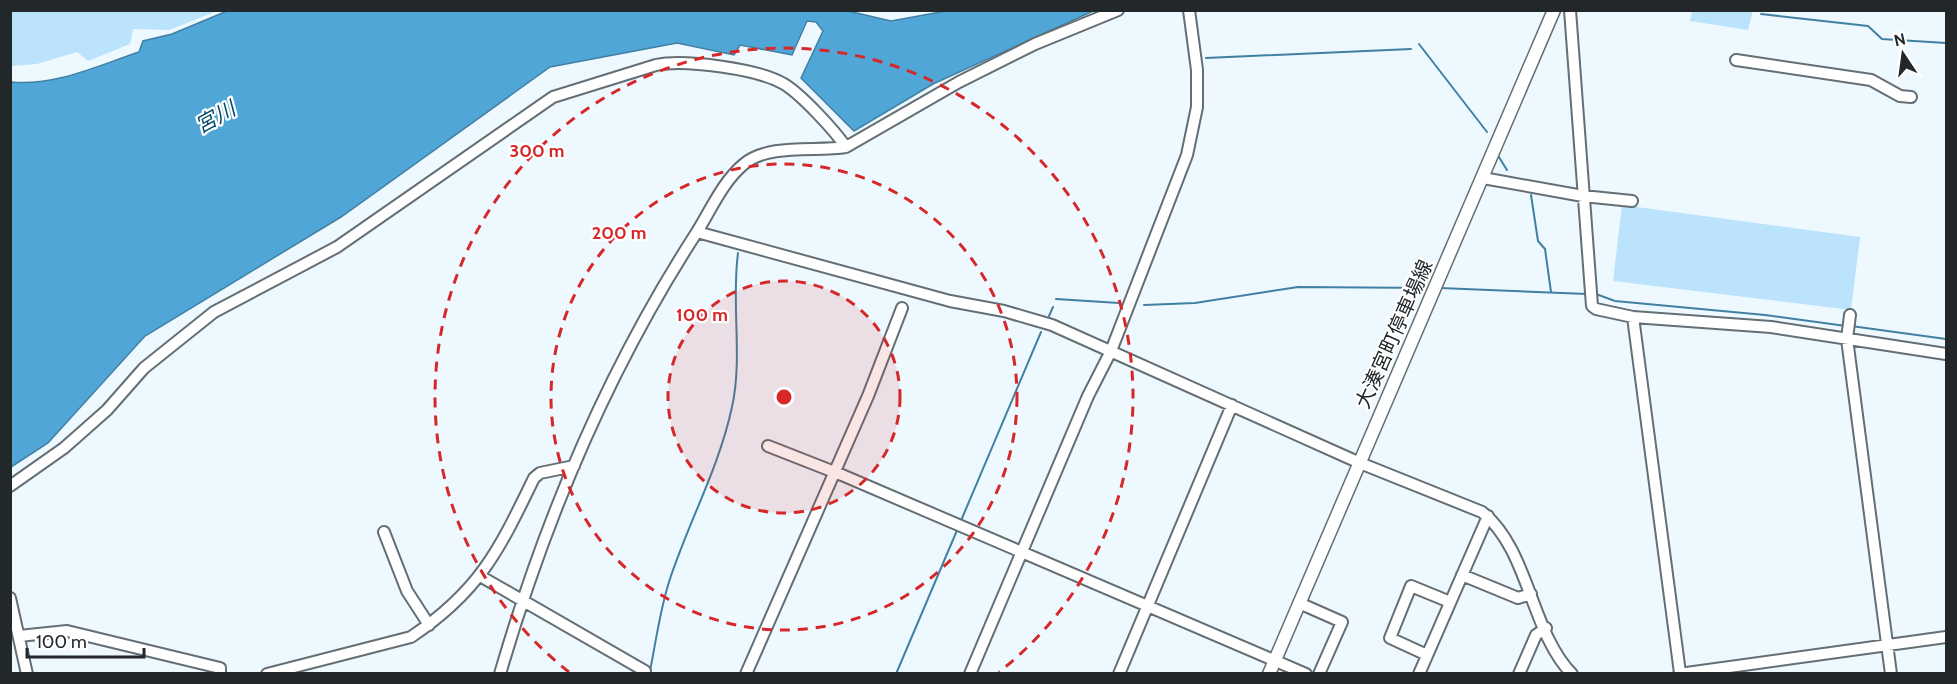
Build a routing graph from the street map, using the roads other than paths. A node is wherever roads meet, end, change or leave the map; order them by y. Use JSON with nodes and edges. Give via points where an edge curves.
{"nodes":[{"id":1,"x":1118,"y":10,"type":"edge"},
{"id":2,"x":1189,"y":10,"type":"edge"},
{"id":3,"x":1554,"y":10,"type":"edge"},
{"id":4,"x":1570,"y":10,"type":"edge"},
{"id":5,"x":1736,"y":60,"type":"dead end"},
{"id":6,"x":1911,"y":97,"type":"dead end"},
{"id":7,"x":846,"y":147,"type":"junction"},
{"id":8,"x":1483,"y":178,"type":"junction"},
{"id":9,"x":1583,"y":196,"type":"junction"},
{"id":10,"x":1632,"y":201,"type":"dead end"},
{"id":11,"x":697,"y":232,"type":"junction"},
{"id":12,"x":902,"y":308,"type":"dead end"},
{"id":13,"x":1850,"y":315,"type":"dead end"},
{"id":14,"x":1633,"y":317,"type":"junction"},
{"id":15,"x":1847,"y":339,"type":"junction"},
{"id":16,"x":1111,"y":351,"type":"junction"},
{"id":17,"x":1947,"y":354,"type":"edge"},
{"id":18,"x":1232,"y":405,"type":"junction"},
{"id":19,"x":768,"y":446,"type":"dead end"},
{"id":20,"x":1360,"y":463,"type":"junction"},
{"id":21,"x":574,"y":466,"type":"junction"},
{"id":22,"x":832,"y":472,"type":"junction"},
{"id":23,"x":10,"y":486,"type":"edge"},
{"id":24,"x":1488,"y":516,"type":"junction"},
{"id":25,"x":384,"y":532,"type":"dead end"},
{"id":26,"x":1022,"y":553,"type":"junction"},
{"id":27,"x":1462,"y":574,"type":"junction"},
{"id":28,"x":480,"y":576,"type":"junction"},
{"id":29,"x":1531,"y":594,"type":"junction"},
{"id":30,"x":10,"y":598,"type":"edge"},
{"id":31,"x":522,"y":599,"type":"junction"},
{"id":32,"x":1450,"y":602,"type":"junction"},
{"id":33,"x":1299,"y":603,"type":"junction"},
{"id":34,"x":1148,"y":606,"type":"junction"},
{"id":35,"x":429,"y":625,"type":"junction"},
{"id":36,"x":1546,"y":628,"type":"junction"},
{"id":37,"x":19,"y":636,"type":"junction"},
{"id":38,"x":1947,"y":637,"type":"edge"},
{"id":39,"x":1887,"y":645,"type":"junction"},
{"id":40,"x":1427,"y":655,"type":"junction"},
{"id":41,"x":1275,"y":660,"type":"junction"},
{"id":42,"x":1751,"y":668,"type":"edge"},
{"id":43,"x":305,"y":670,"type":"edge"},
{"id":44,"x":645,"y":671,"type":"dead end"},
{"id":45,"x":1569,"y":672,"type":"edge"},
{"id":46,"x":27,"y":674,"type":"edge"},
{"id":47,"x":220,"y":674,"type":"edge"},
{"id":48,"x":267,"y":674,"type":"edge"},
{"id":49,"x":500,"y":674,"type":"edge"},
{"id":50,"x":746,"y":674,"type":"edge"},
{"id":51,"x":970,"y":674,"type":"edge"},
{"id":52,"x":1119,"y":674,"type":"edge"},
{"id":53,"x":1269,"y":674,"type":"edge"},
{"id":54,"x":1306,"y":674,"type":"edge"},
{"id":55,"x":1319,"y":674,"type":"edge"},
{"id":56,"x":1419,"y":674,"type":"edge"},
{"id":57,"x":1519,"y":674,"type":"edge"},
{"id":58,"x":1679,"y":674,"type":"edge"},
{"id":59,"x":1891,"y":674,"type":"edge"}],
"edges":[{"from":1,"to":7,"type":"street","via":[[1035,44],[959,82]]},
{"from":2,"to":16,"type":"street","via":[[1197,70],[1197,107],[1187,155]]},
{"from":3,"to":8,"type":"main road","name":"大湊宮町停車場線"},
{"from":4,"to":9,"type":"street"},
{"from":5,"to":6,"type":"street","via":[[1871,80],[1900,96]]},
{"from":7,"to":11,"type":"street","via":[[782,152],[759,156],[744,164]]},
{"from":7,"to":23,"type":"street","via":[[786,85],[704,64],[671,62],[567,91],[534,109],[337,247],[214,312],[144,368],[78,436]]},
{"from":8,"to":9,"type":"street"},
{"from":8,"to":20,"type":"main road","name":"大湊宮町停車場線"},
{"from":9,"to":10,"type":"street"},
{"from":9,"to":14,"type":"street","via":[[1589,294],[1596,309]]},
{"from":11,"to":16,"type":"street","via":[[1028,317]]},
{"from":11,"to":21,"type":"street","via":[[658,291],[608,387]]},
{"from":12,"to":22,"type":"street"},
{"from":13,"to":15,"type":"street"},
{"from":14,"to":15,"type":"street","via":[[1771,327]]},
{"from":14,"to":58,"type":"street"},
{"from":15,"to":17,"type":"street"},
{"from":15,"to":39,"type":"street"},
{"from":16,"to":18,"type":"street"},
{"from":16,"to":26,"type":"street"},
{"from":18,"to":20,"type":"street"},
{"from":18,"to":34,"type":"street"},
{"from":19,"to":22,"type":"street"},
{"from":20,"to":24,"type":"street"},
{"from":20,"to":33,"type":"main road","name":"大湊宮町停車場線"},
{"from":21,"to":28,"type":"street","via":[[540,473],[534,478],[499,549]]},
{"from":21,"to":31,"type":"street"},
{"from":22,"to":26,"type":"street"},
{"from":22,"to":50,"type":"street"},
{"from":24,"to":27,"type":"street"},
{"from":24,"to":29,"type":"street","via":[[1508,544]]},
{"from":25,"to":35,"type":"street","via":[[407,591]]},
{"from":26,"to":34,"type":"street"},
{"from":26,"to":51,"type":"street"},
{"from":27,"to":29,"type":"street","via":[[1518,598]]},
{"from":27,"to":32,"type":"street"},
{"from":28,"to":31,"type":"street"},
{"from":28,"to":35,"type":"street"},
{"from":29,"to":36,"type":"street"},
{"from":30,"to":37,"type":"street"},
{"from":31,"to":44,"type":"street"},
{"from":31,"to":49,"type":"street"},
{"from":32,"to":40,"type":"street"},
{"from":32,"to":40,"type":"street","via":[[1411,586],[1390,638]]},
{"from":33,"to":41,"type":"main road","name":"大湊宮町停車場線"},
{"from":33,"to":55,"type":"street","via":[[1342,622]]},
{"from":34,"to":41,"type":"street"},
{"from":34,"to":52,"type":"street"},
{"from":35,"to":43,"type":"street","via":[[411,637]]},
{"from":36,"to":45,"type":"street"},
{"from":36,"to":57,"type":"street","via":[[1536,635]]},
{"from":37,"to":46,"type":"street"},
{"from":37,"to":47,"type":"street","via":[[68,631],[220,668]]},
{"from":38,"to":39,"type":"street"},
{"from":39,"to":42,"type":"street"},
{"from":39,"to":59,"type":"street"},
{"from":40,"to":56,"type":"street"},
{"from":41,"to":53,"type":"main road","name":"大湊宮町停車場線"},
{"from":41,"to":54,"type":"street"},
{"from":42,"to":58,"type":"street"},
{"from":43,"to":48,"type":"street"}]}
